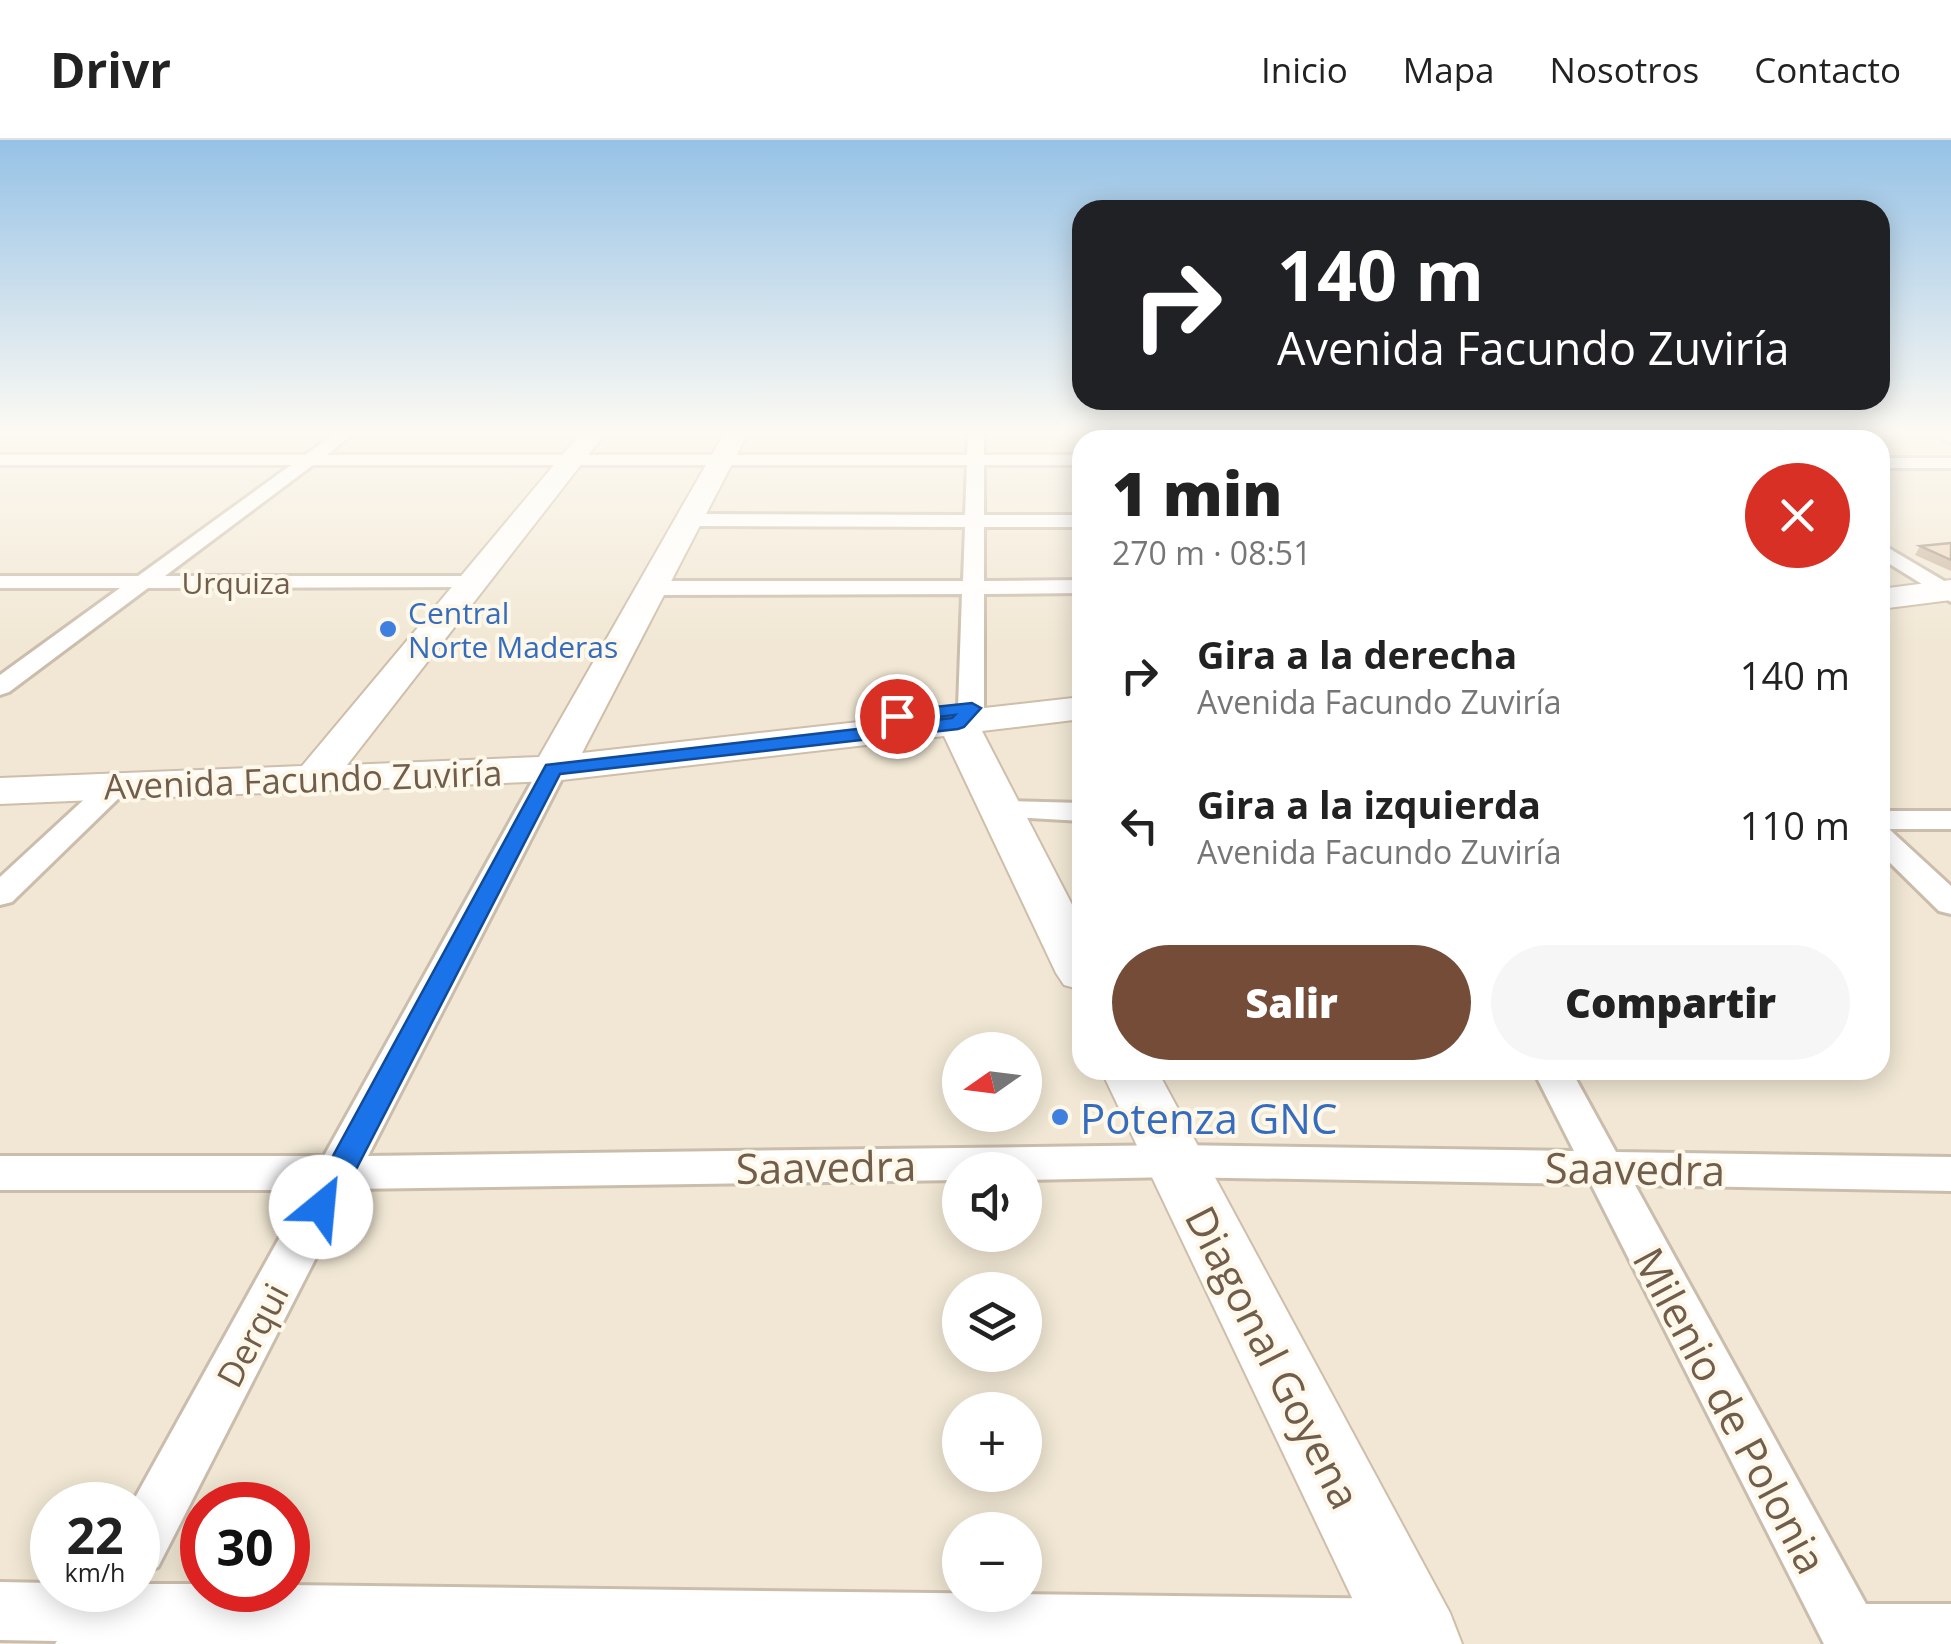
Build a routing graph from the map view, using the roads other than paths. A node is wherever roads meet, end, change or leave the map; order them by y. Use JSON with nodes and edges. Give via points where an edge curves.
{"nodes":[{"id":1,"x":246,"y":505,"type":"edge"},
{"id":2,"x":534,"y":505,"type":"edge"},
{"id":3,"x":697,"y":505,"type":"edge"},
{"id":4,"x":975,"y":505,"type":"edge"},
{"id":5,"x":689,"y":520,"type":"junction"},
{"id":6,"x":974,"y":521,"type":"junction"},
{"id":7,"x":1072,"y":521,"type":"edge"},
{"id":8,"x":1890,"y":556,"type":"edge"},
{"id":9,"x":0,"y":582,"type":"edge"},
{"id":10,"x":140,"y":582,"type":"junction"},
{"id":11,"x":471,"y":582,"type":"junction"},
{"id":12,"x":1072,"y":587,"type":"edge"},
{"id":13,"x":652,"y":588,"type":"junction"},
{"id":14,"x":973,"y":588,"type":"junction"},
{"id":15,"x":1949,"y":595,"type":"edge"},
{"id":16,"x":1890,"y":598,"type":"edge"},
{"id":17,"x":1890,"y":610,"type":"edge"},
{"id":18,"x":0,"y":688,"type":"edge"},
{"id":19,"x":1072,"y":696,"type":"edge"},
{"id":20,"x":1072,"y":709,"type":"edge"},
{"id":21,"x":965,"y":716,"type":"junction"},
{"id":22,"x":558,"y":761,"type":"junction"},
{"id":23,"x":0,"y":772,"type":"edge"},
{"id":24,"x":320,"y":772,"type":"junction"},
{"id":25,"x":113,"y":788,"type":"junction"},
{"id":26,"x":0,"y":791,"type":"edge"},
{"id":27,"x":1004,"y":810,"type":"junction"},
{"id":28,"x":1072,"y":812,"type":"edge"},
{"id":29,"x":1890,"y":820,"type":"edge"},
{"id":30,"x":1951,"y":820,"type":"edge"},
{"id":31,"x":1890,"y":846,"type":"edge"},
{"id":32,"x":0,"y":895,"type":"edge"},
{"id":33,"x":1951,"y":904,"type":"edge"},
{"id":34,"x":1072,"y":952,"type":"edge"},
{"id":35,"x":1135,"y":1080,"type":"edge"},
{"id":36,"x":1557,"y":1080,"type":"edge"},
{"id":37,"x":1174,"y":1161,"type":"junction"},
{"id":38,"x":1602,"y":1167,"type":"junction"},
{"id":39,"x":0,"y":1173,"type":"edge"},
{"id":40,"x":339,"y":1173,"type":"junction"},
{"id":41,"x":1951,"y":1174,"type":"edge"},
{"id":42,"x":160,"y":1506,"type":"edge"},
{"id":43,"x":0,"y":1611,"type":"edge"},
{"id":44,"x":101,"y":1615,"type":"edge"},
{"id":45,"x":1951,"y":1633,"type":"edge"},
{"id":46,"x":1416,"y":1636,"type":"edge"},
{"id":47,"x":1853,"y":1639,"type":"edge"}],
"edges":[{"from":1,"to":10,"type":"street"},
{"from":2,"to":11,"type":"street"},
{"from":3,"to":5,"type":"street","name":"Derqui"},
{"from":4,"to":6,"type":"street"},
{"from":5,"to":6,"type":"street"},
{"from":5,"to":13,"type":"street","name":"Derqui"},
{"from":6,"to":7,"type":"street"},
{"from":6,"to":14,"type":"street"},
{"from":8,"to":15,"type":"street"},
{"from":9,"to":10,"type":"street","name":"Urquiza"},
{"from":10,"to":11,"type":"street","name":"Urquiza"},
{"from":10,"to":18,"type":"street"},
{"from":11,"to":24,"type":"street"},
{"from":12,"to":14,"type":"street"},
{"from":13,"to":14,"type":"street"},
{"from":13,"to":22,"type":"street","name":"Derqui"},
{"from":14,"to":21,"type":"street"},
{"from":15,"to":16,"type":"street"},
{"from":15,"to":17,"type":"street"},
{"from":19,"to":21,"type":"street","name":"Avenida Facundo Zuviría"},
{"from":20,"to":21,"type":"street","name":"Avenida Facundo Zuviría"},
{"from":21,"to":22,"type":"street","name":"Avenida Facundo Zuviría"},
{"from":21,"to":27,"type":"street"},
{"from":22,"to":24,"type":"street","name":"Avenida Facundo Zuviría"},
{"from":22,"to":40,"type":"street","name":"Derqui"},
{"from":23,"to":24,"type":"street","name":"Avenida Facundo Zuviría"},
{"from":24,"to":25,"type":"street","name":"Avenida Facundo Zuviría"},
{"from":25,"to":26,"type":"street","name":"Avenida Facundo Zuviría"},
{"from":25,"to":32,"type":"street"},
{"from":27,"to":28,"type":"street"},
{"from":27,"to":34,"type":"street"},
{"from":29,"to":30,"type":"street"},
{"from":31,"to":33,"type":"street"},
{"from":35,"to":37,"type":"street","name":"Diagonal Goyena"},
{"from":36,"to":38,"type":"street","name":"Milenio de Polonia"},
{"from":37,"to":38,"type":"street","name":"Saavedra"},
{"from":37,"to":40,"type":"street","name":"Saavedra"},
{"from":37,"to":46,"type":"street","name":"Diagonal Goyena"},
{"from":38,"to":41,"type":"street","name":"Saavedra"},
{"from":38,"to":47,"type":"street","name":"Milenio de Polonia"},
{"from":39,"to":40,"type":"street","name":"Saavedra"},
{"from":40,"to":42,"type":"street","name":"Derqui"},
{"from":43,"to":44,"type":"street"},
{"from":44,"to":46,"type":"street"},
{"from":45,"to":47,"type":"street"}]}
